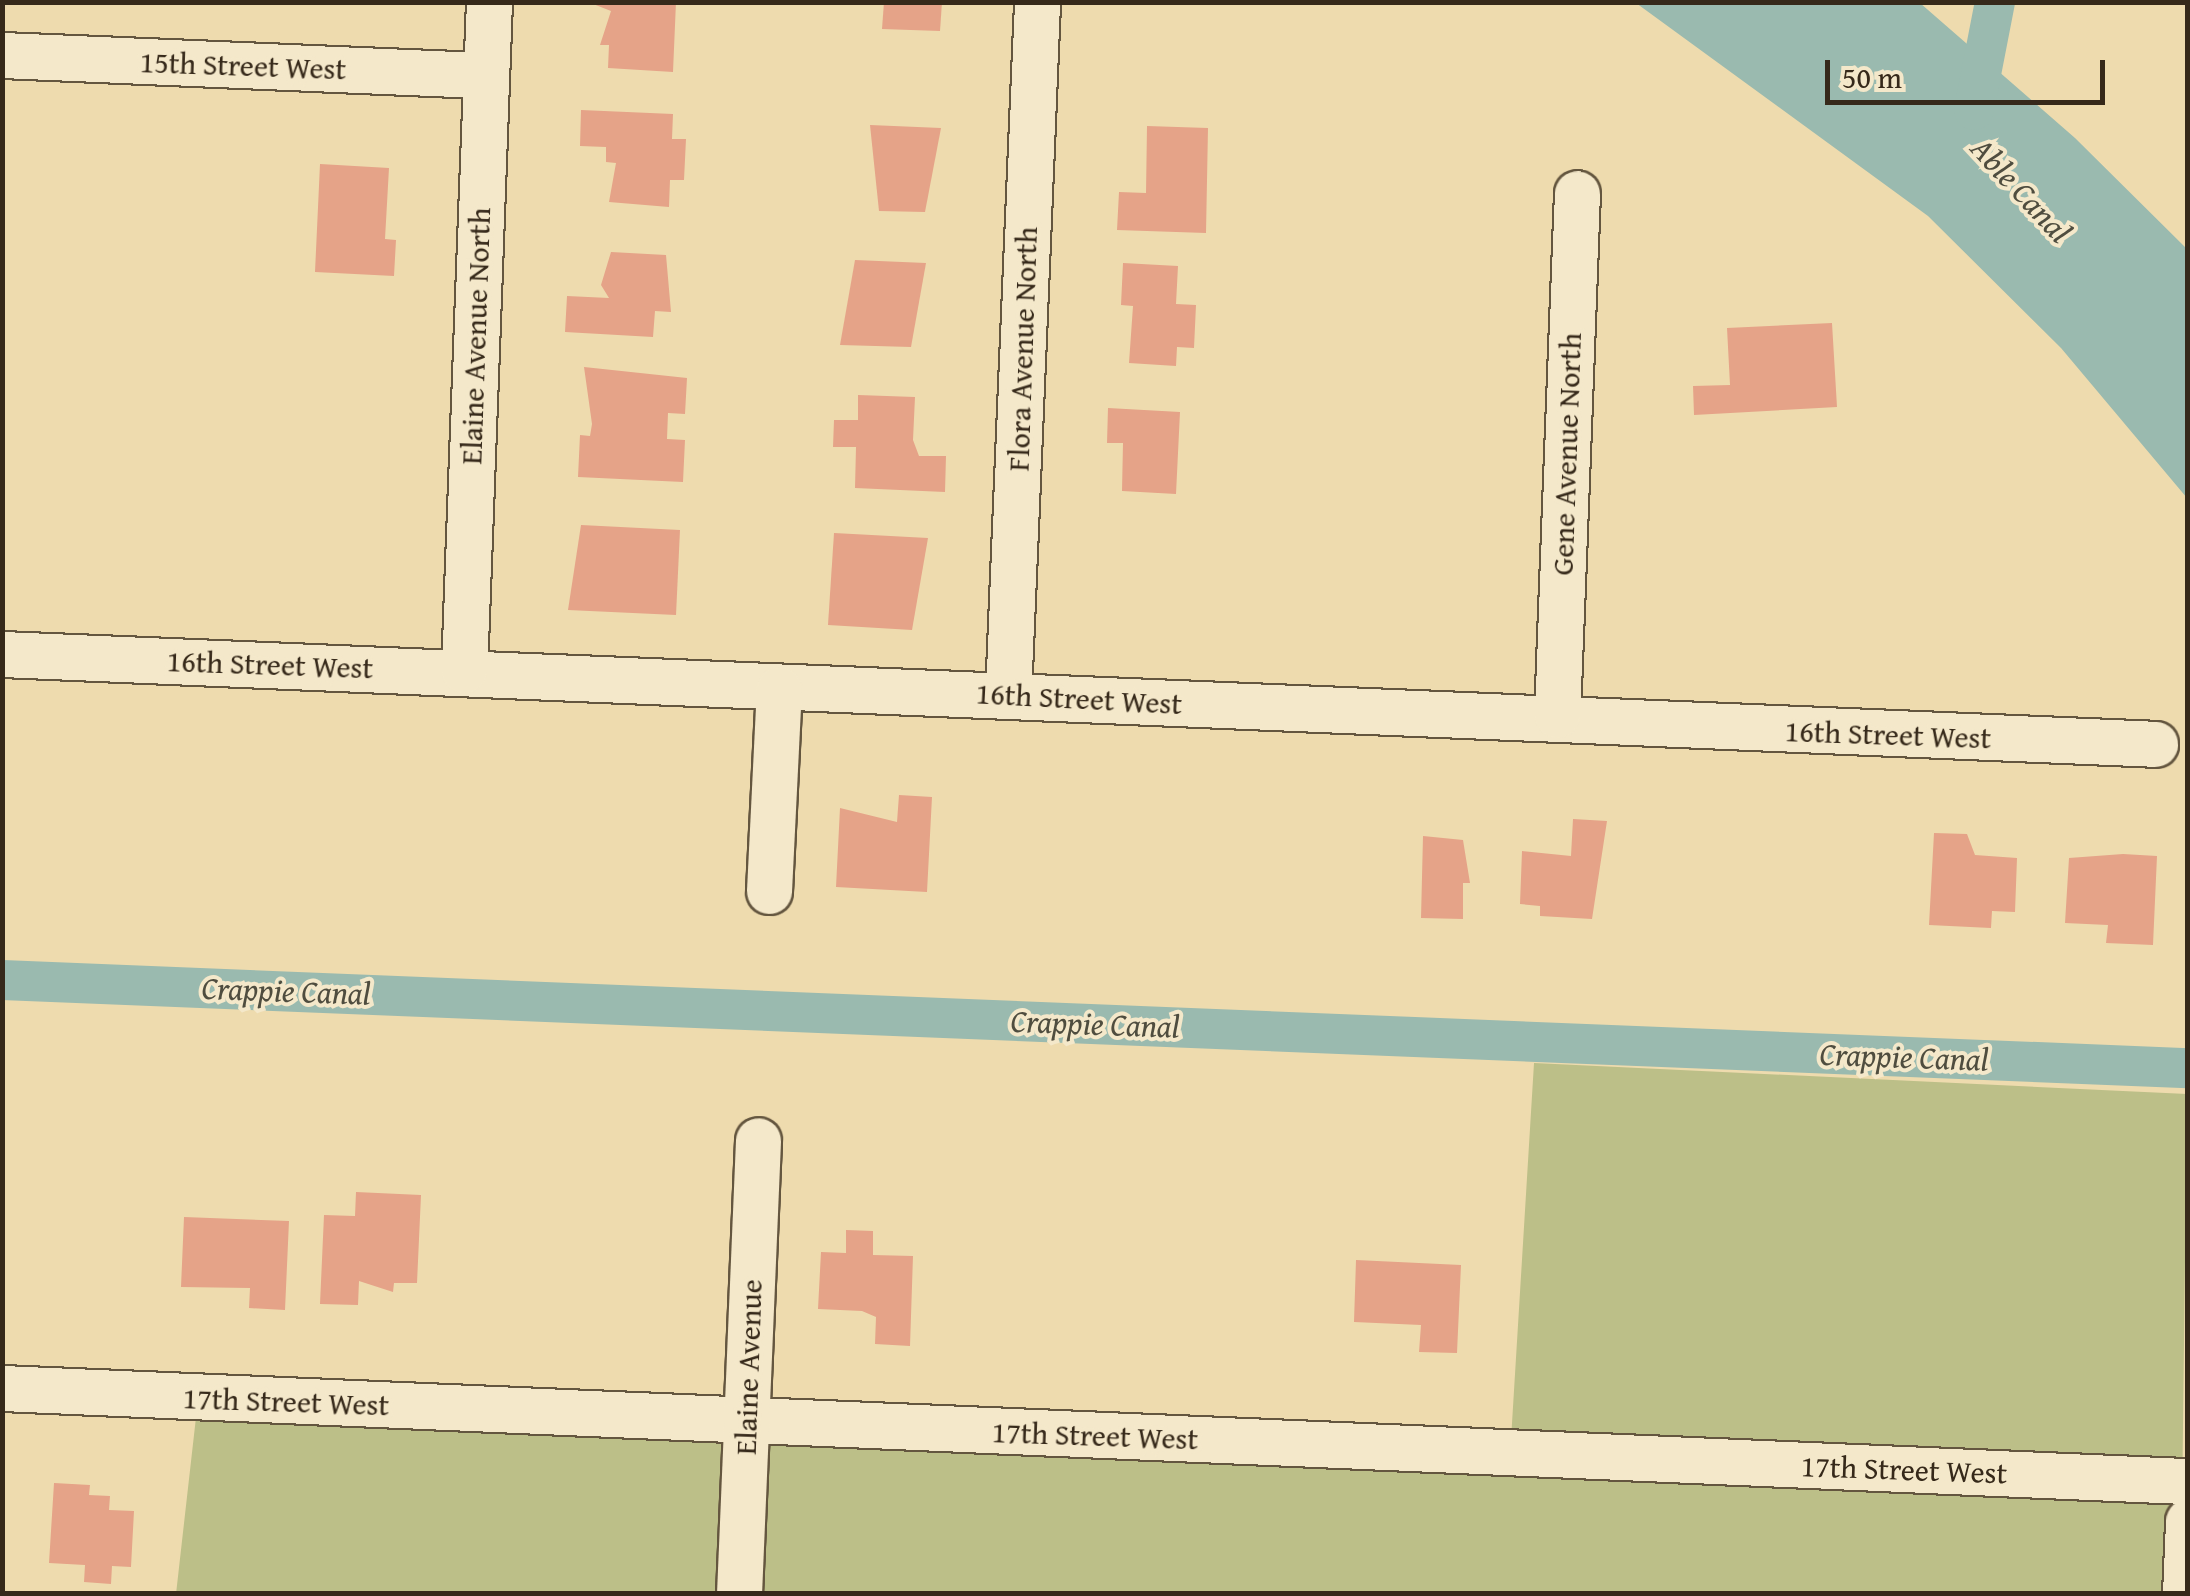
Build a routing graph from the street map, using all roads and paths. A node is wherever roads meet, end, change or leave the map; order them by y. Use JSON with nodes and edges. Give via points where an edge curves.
{"nodes":[{"id":1,"x":489,"y":2,"type":"edge"},
{"id":2,"x":1037,"y":2,"type":"edge"},
{"id":3,"x":2,"y":55,"type":"edge"},
{"id":4,"x":484,"y":76,"type":"junction"},
{"id":5,"x":1577,"y":194,"type":"dead end"},
{"id":6,"x":2,"y":654,"type":"edge"},
{"id":7,"x":464,"y":670,"type":"junction"},
{"id":8,"x":779,"y":689,"type":"junction"},
{"id":9,"x":1008,"y":695,"type":"junction"},
{"id":10,"x":1557,"y":715,"type":"junction"},
{"id":11,"x":2155,"y":744,"type":"dead end"},
{"id":12,"x":769,"y":890,"type":"dead end"},
{"id":13,"x":758,"y":1140,"type":"dead end"},
{"id":14,"x":2,"y":1388,"type":"edge"},
{"id":15,"x":746,"y":1421,"type":"junction"},
{"id":16,"x":2188,"y":1481,"type":"edge"},
{"id":17,"x":2188,"y":1522,"type":"edge"},
{"id":18,"x":738,"y":1594,"type":"edge"},
{"id":19,"x":2185,"y":1594,"type":"edge"}],
"edges":[{"from":1,"to":4,"type":"street","name":"Elaine Avenue North"},
{"from":2,"to":9,"type":"street","name":"Flora Avenue North"},
{"from":3,"to":4,"type":"street","name":"15th Street West"},
{"from":4,"to":7,"type":"street","name":"Elaine Avenue North"},
{"from":5,"to":10,"type":"street","name":"Gene Avenue North"},
{"from":6,"to":7,"type":"street","name":"16th Street West"},
{"from":7,"to":8,"type":"street","name":"16th Street West"},
{"from":8,"to":9,"type":"street","name":"16th Street West"},
{"from":8,"to":12,"type":"street"},
{"from":9,"to":10,"type":"street","name":"16th Street West"},
{"from":10,"to":11,"type":"street","name":"16th Street West"},
{"from":13,"to":15,"type":"street","name":"Elaine Avenue"},
{"from":14,"to":15,"type":"street","name":"17th Street West"},
{"from":15,"to":16,"type":"street","name":"17th Street West"},
{"from":15,"to":18,"type":"street","name":"Elaine Avenue"},
{"from":17,"to":19,"type":"street"}]}
